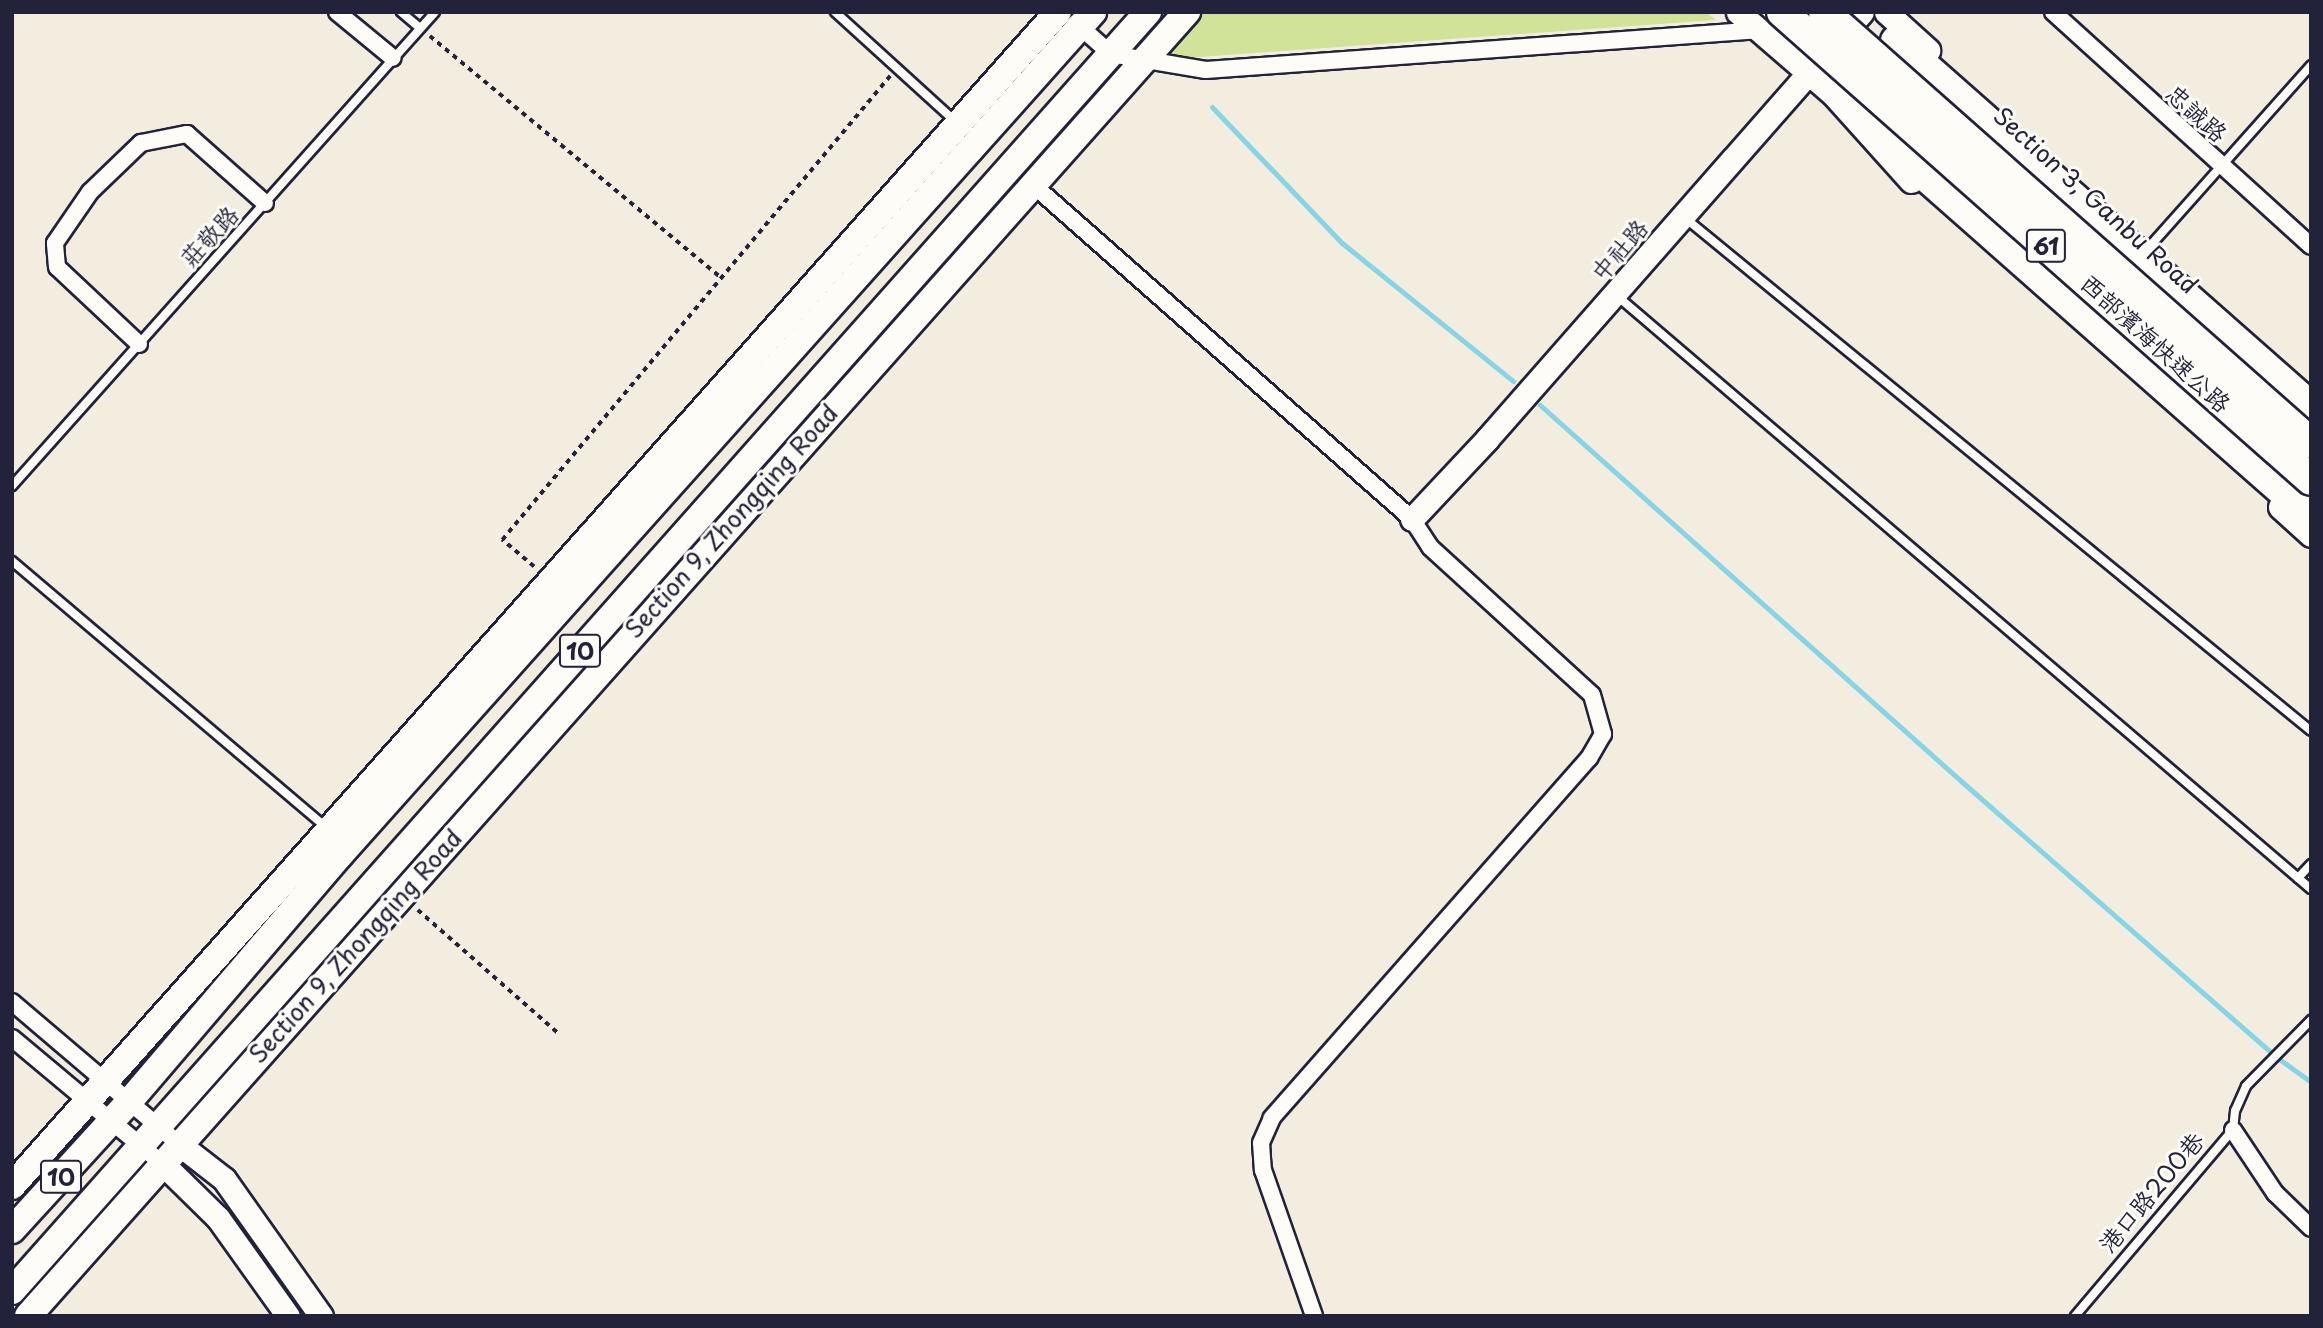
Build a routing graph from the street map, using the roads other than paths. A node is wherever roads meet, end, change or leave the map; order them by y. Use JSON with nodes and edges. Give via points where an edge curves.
{"nodes":[{"id":1,"x":337,"y":12,"type":"edge"},
{"id":2,"x":401,"y":12,"type":"edge"},
{"id":3,"x":435,"y":12,"type":"edge"},
{"id":4,"x":835,"y":12,"type":"edge"},
{"id":5,"x":1148,"y":12,"type":"edge"},
{"id":6,"x":1187,"y":12,"type":"edge"},
{"id":7,"x":1738,"y":12,"type":"edge"},
{"id":8,"x":1824,"y":12,"type":"edge"},
{"id":9,"x":1886,"y":12,"type":"edge"},
{"id":10,"x":2053,"y":12,"type":"edge"},
{"id":11,"x":1858,"y":14,"type":"edge"},
{"id":12,"x":1074,"y":16,"type":"edge"},
{"id":13,"x":1771,"y":21,"type":"edge"},
{"id":14,"x":420,"y":28,"type":"junction"},
{"id":15,"x":1896,"y":41,"type":"joint"},
{"id":16,"x":1111,"y":54,"type":"junction"},
{"id":17,"x":393,"y":58,"type":"junction"},
{"id":18,"x":1145,"y":60,"type":"junction"},
{"id":19,"x":2311,"y":65,"type":"edge"},
{"id":20,"x":1809,"y":72,"type":"junction"},
{"id":21,"x":1833,"y":93,"type":"junction"},
{"id":22,"x":956,"y":122,"type":"junction"},
{"id":23,"x":1903,"y":156,"type":"joint"},
{"id":24,"x":2223,"y":167,"type":"junction"},
{"id":25,"x":1031,"y":183,"type":"junction"},
{"id":26,"x":265,"y":203,"type":"junction"},
{"id":27,"x":1683,"y":216,"type":"junction"},
{"id":28,"x":2150,"y":246,"type":"junction"},
{"id":29,"x":2311,"y":246,"type":"edge"},
{"id":30,"x":1615,"y":294,"type":"junction"},
{"id":31,"x":139,"y":344,"type":"junction"},
{"id":32,"x":2311,"y":388,"type":"edge"},
{"id":33,"x":2311,"y":407,"type":"edge"},
{"id":34,"x":2311,"y":425,"type":"edge"},
{"id":35,"x":2311,"y":443,"type":"edge"},
{"id":36,"x":2311,"y":480,"type":"edge"},
{"id":37,"x":12,"y":486,"type":"edge"},
{"id":38,"x":2311,"y":498,"type":"edge"},
{"id":39,"x":2311,"y":516,"type":"edge"},
{"id":40,"x":1412,"y":519,"type":"junction"},
{"id":41,"x":2311,"y":535,"type":"edge"},
{"id":42,"x":12,"y":561,"type":"edge"},
{"id":43,"x":2311,"y":731,"type":"edge"},
{"id":44,"x":331,"y":832,"type":"junction"},
{"id":45,"x":2311,"y":864,"type":"edge"},
{"id":46,"x":2298,"y":877,"type":"junction"},
{"id":47,"x":2311,"y":889,"type":"edge"},
{"id":48,"x":12,"y":1002,"type":"edge"},
{"id":49,"x":2311,"y":1020,"type":"edge"},
{"id":50,"x":12,"y":1038,"type":"edge"},
{"id":51,"x":104,"y":1084,"type":"junction"},
{"id":52,"x":128,"y":1103,"type":"junction"},
{"id":53,"x":86,"y":1104,"type":"junction"},
{"id":54,"x":110,"y":1123,"type":"junction"},
{"id":55,"x":157,"y":1126,"type":"junction"},
{"id":56,"x":2234,"y":1130,"type":"junction"},
{"id":57,"x":139,"y":1147,"type":"junction"},
{"id":58,"x":172,"y":1155,"type":"junction"},
{"id":59,"x":12,"y":1186,"type":"edge"},
{"id":60,"x":2311,"y":1228,"type":"edge"},
{"id":61,"x":12,"y":1230,"type":"edge"},
{"id":62,"x":12,"y":1291,"type":"edge"},
{"id":63,"x":28,"y":1316,"type":"edge"},
{"id":64,"x":288,"y":1316,"type":"edge"},
{"id":65,"x":321,"y":1316,"type":"edge"},
{"id":66,"x":1314,"y":1316,"type":"edge"},
{"id":67,"x":2076,"y":1316,"type":"edge"}],
"edges":[{"from":1,"to":17,"type":"street"},
{"from":2,"to":14,"type":"lane"},
{"from":3,"to":14,"type":"lane","name":"莊敬路"},
{"from":4,"to":22,"type":"lane"},
{"from":5,"to":16,"type":"main road","name":"Section 9, Zhongqing Road","number":"10"},
{"from":6,"to":18,"type":"main road","name":"Section 9, Zhongqing Road"},
{"from":7,"to":13,"type":"street"},
{"from":8,"to":35,"type":"highway","name":"西部濱海快速公路","number":"61","bridge":true},
{"from":9,"to":28,"type":"street","name":"Section 3, Ganbu Road"},
{"from":10,"to":24,"type":"street","name":"忠誠路"},
{"from":11,"to":15,"type":"street"},
{"from":11,"to":20,"type":"street","name":"中社路"},
{"from":11,"to":34,"type":"street","name":"Section 3, Ganbu Road"},
{"from":12,"to":16,"type":"street"},
{"from":12,"to":22,"type":"main road"},
{"from":12,"to":52,"type":"main road","number":"10"},
{"from":13,"to":18,"type":"street","via":[[1206,70]]},
{"from":13,"to":20,"type":"street"},
{"from":13,"to":36,"type":"highway","name":"西部濱海快速公路","number":"61","bridge":true},
{"from":14,"to":17,"type":"lane","name":"莊敬路"},
{"from":15,"to":33,"type":"highway"},
{"from":16,"to":18,"type":"street"},
{"from":16,"to":55,"type":"main road","name":"Section 9, Zhongqing Road","number":"10"},
{"from":17,"to":26,"type":"lane","name":"莊敬路"},
{"from":18,"to":25,"type":"main road","name":"Section 9, Zhongqing Road"},
{"from":19,"to":24,"type":"lane"},
{"from":20,"to":21,"type":"street"},
{"from":20,"to":27,"type":"street","name":"中社路"},
{"from":21,"to":23,"type":"street"},
{"from":21,"to":38,"type":"street","via":[[1912,145]]},
{"from":21,"to":41,"type":"street","via":[[1895,166]]},
{"from":22,"to":44,"type":"main road"},
{"from":23,"to":39,"type":"highway"},
{"from":24,"to":28,"type":"lane"},
{"from":24,"to":29,"type":"street","name":"忠誠路"},
{"from":25,"to":40,"type":"street"},
{"from":25,"to":58,"type":"main road","name":"Section 9, Zhongqing Road"},
{"from":26,"to":31,"type":"lane","name":"莊敬路"},
{"from":26,"to":31,"type":"street","via":[[187,134],[141,144],[90,192],[55,243],[57,267]]},
{"from":27,"to":30,"type":"street","name":"中社路"},
{"from":27,"to":43,"type":"lane"},
{"from":28,"to":32,"type":"street","name":"Section 3, Ganbu Road"},
{"from":30,"to":40,"type":"street","name":"中社路"},
{"from":30,"to":46,"type":"lane"},
{"from":31,"to":37,"type":"lane","name":"莊敬路"},
{"from":40,"to":66,"type":"street","via":[[1430,547],[1592,695],[1603,734],[1589,758],[1272,1118],[1261,1143],[1263,1170]]},
{"from":42,"to":44,"type":"lane"},
{"from":44,"to":51,"type":"main road"},
{"from":45,"to":46,"type":"lane"},
{"from":46,"to":47,"type":"lane"},
{"from":48,"to":51,"type":"street"},
{"from":49,"to":56,"type":"lane","via":[[2246,1087],[2235,1111]]},
{"from":50,"to":53,"type":"street"},
{"from":51,"to":52,"type":"street"},
{"from":51,"to":53,"type":"main road"},
{"from":52,"to":54,"type":"main road","number":"10"},
{"from":52,"to":55,"type":"street"},
{"from":53,"to":54,"type":"street"},
{"from":53,"to":59,"type":"main road"},
{"from":54,"to":57,"type":"street"},
{"from":54,"to":61,"type":"main road","number":"10"},
{"from":55,"to":57,"type":"main road","name":"Section 9, Zhongqing Road","number":"10"},
{"from":55,"to":58,"type":"street"},
{"from":56,"to":60,"type":"street","name":"港口路200巷","via":[[2275,1193]]},
{"from":56,"to":67,"type":"lane","name":"港口路200巷"},
{"from":57,"to":58,"type":"street"},
{"from":57,"to":62,"type":"main road","name":"Section 9, Zhongqing Road","number":"10"},
{"from":58,"to":63,"type":"main road","name":"Section 9, Zhongqing Road"},
{"from":58,"to":64,"type":"street"},
{"from":58,"to":65,"type":"street","via":[[224,1179]]}]}
